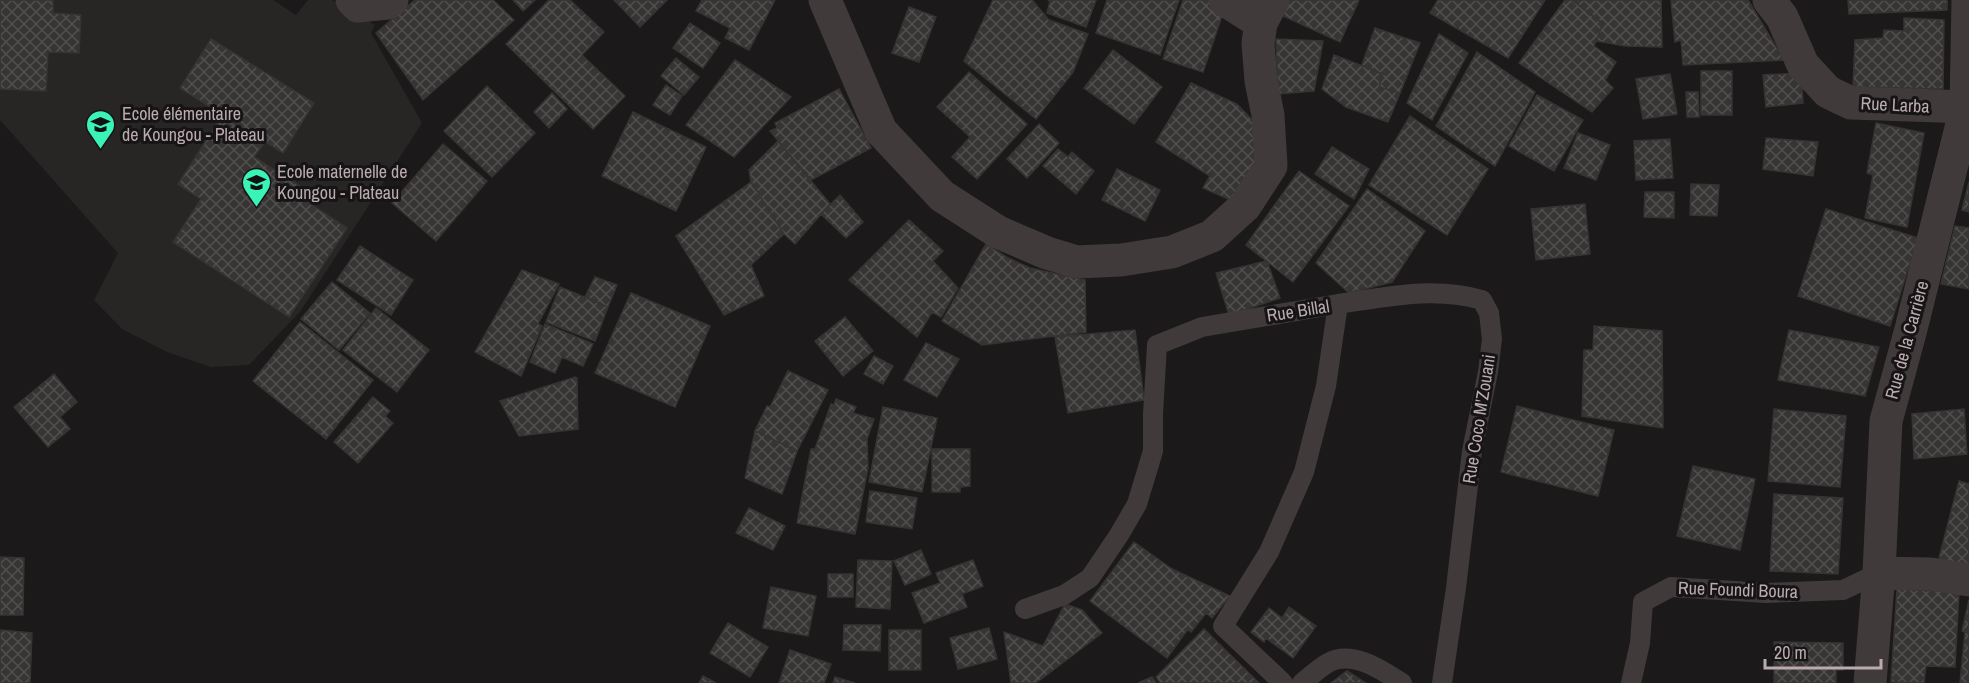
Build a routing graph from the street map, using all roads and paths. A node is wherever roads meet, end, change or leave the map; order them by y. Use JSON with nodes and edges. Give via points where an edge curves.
{"nodes":[{"id":1,"x":352,"y":0,"type":"edge"},
{"id":2,"x":392,"y":0,"type":"edge"},
{"id":3,"x":825,"y":0,"type":"edge"},
{"id":4,"x":1225,"y":0,"type":"edge"},
{"id":5,"x":1769,"y":0,"type":"edge"},
{"id":6,"x":1968,"y":0,"type":"edge"},
{"id":7,"x":1267,"y":11,"type":"edge"},
{"id":8,"x":1968,"y":108,"type":"edge"},
{"id":9,"x":1338,"y":304,"type":"junction"},
{"id":10,"x":1879,"y":573,"type":"junction"},
{"id":11,"x":1969,"y":580,"type":"edge"},
{"id":12,"x":1024,"y":609,"type":"dead end"},
{"id":13,"x":1283,"y":683,"type":"edge"},
{"id":14,"x":1302,"y":683,"type":"edge"},
{"id":15,"x":1402,"y":683,"type":"edge"},
{"id":16,"x":1442,"y":683,"type":"edge"},
{"id":17,"x":1631,"y":683,"type":"edge"},
{"id":18,"x":1870,"y":683,"type":"edge"}],
"edges":[{"from":1,"to":2,"type":"street","via":[[358,6]]},
{"from":3,"to":7,"type":"street","via":[[881,131],[942,196],[998,232],[1077,262],[1172,252],[1212,236],[1245,206],[1271,166],[1258,43]]},
{"from":4,"to":7,"type":"street"},
{"from":5,"to":8,"type":"street","name":"Rue Larba","via":[[1782,17],[1803,65],[1828,92],[1851,103]]},
{"from":6,"to":8,"type":"street","name":"Rue de la Carrière"},
{"from":8,"to":10,"type":"street","name":"Rue de la Carrière","via":[[1886,421]]},
{"from":9,"to":12,"type":"lane","name":"Rue Billal","via":[[1202,327],[1157,345],[1153,451],[1137,504],[1090,578],[1064,595]]},
{"from":9,"to":13,"type":"lane","name":"Rue Billal","via":[[1326,387],[1304,472],[1269,552],[1223,626]]},
{"from":9,"to":16,"type":"lane","name":"Rue Coco M'Zouani","via":[[1430,292],[1482,300],[1489,313],[1492,339],[1488,372],[1472,451]]},
{"from":10,"to":11,"type":"street"},
{"from":10,"to":17,"type":"lane","name":"Rue Foundi Boura","via":[[1843,590],[1766,593],[1671,587],[1643,602],[1640,643]]},
{"from":10,"to":18,"type":"street","name":"Rue de la Carrière"},
{"from":14,"to":15,"type":"lane","via":[[1330,661],[1349,658],[1378,668]]}]}
